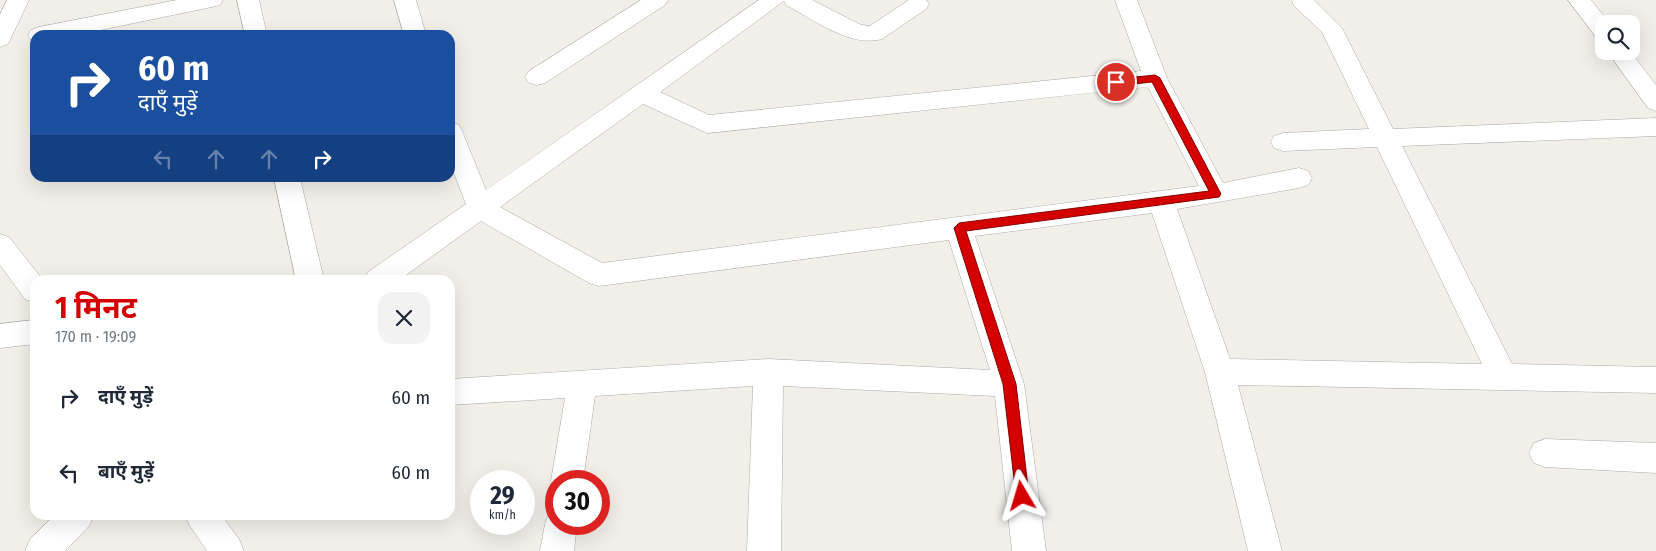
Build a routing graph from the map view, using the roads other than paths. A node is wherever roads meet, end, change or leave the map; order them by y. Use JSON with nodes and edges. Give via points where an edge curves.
{"nodes":[{"id":1,"x":18,"y":0,"type":"edge"},
{"id":2,"x":212,"y":0,"type":"edge"},
{"id":3,"x":248,"y":0,"type":"edge"},
{"id":4,"x":657,"y":0,"type":"edge"},
{"id":5,"x":774,"y":0,"type":"edge"},
{"id":6,"x":794,"y":0,"type":"edge"},
{"id":7,"x":1126,"y":0,"type":"edge"},
{"id":8,"x":1302,"y":0,"type":"edge"},
{"id":9,"x":1580,"y":0,"type":"edge"},
{"id":10,"x":412,"y":2,"type":"edge"},
{"id":11,"x":918,"y":4,"type":"dead end"},
{"id":12,"x":1595,"y":20,"type":"edge"},
{"id":13,"x":62,"y":30,"type":"edge"},
{"id":14,"x":255,"y":30,"type":"edge"},
{"id":15,"x":414,"y":30,"type":"edge"},
{"id":16,"x":30,"y":36,"type":"edge"},
{"id":17,"x":0,"y":41,"type":"edge"},
{"id":18,"x":1625,"y":60,"type":"edge"},
{"id":19,"x":537,"y":78,"type":"dead end"},
{"id":20,"x":1155,"y":78,"type":"junction"},
{"id":21,"x":642,"y":94,"type":"junction"},
{"id":22,"x":1656,"y":102,"type":"edge"},
{"id":23,"x":1656,"y":127,"type":"edge"},
{"id":24,"x":1386,"y":139,"type":"junction"},
{"id":25,"x":1283,"y":142,"type":"dead end"},
{"id":26,"x":455,"y":144,"type":"edge"},
{"id":27,"x":1298,"y":178,"type":"dead end"},
{"id":28,"x":288,"y":182,"type":"edge"},
{"id":29,"x":1216,"y":194,"type":"junction"},
{"id":30,"x":1161,"y":202,"type":"junction"},
{"id":31,"x":480,"y":208,"type":"junction"},
{"id":32,"x":959,"y":228,"type":"junction"},
{"id":33,"x":0,"y":245,"type":"edge"},
{"id":34,"x":309,"y":275,"type":"edge"},
{"id":35,"x":385,"y":275,"type":"edge"},
{"id":36,"x":30,"y":284,"type":"edge"},
{"id":37,"x":30,"y":333,"type":"edge"},
{"id":38,"x":0,"y":336,"type":"edge"},
{"id":39,"x":768,"y":372,"type":"junction"},
{"id":40,"x":1220,"y":372,"type":"junction"},
{"id":41,"x":1503,"y":377,"type":"junction"},
{"id":42,"x":1656,"y":380,"type":"edge"},
{"id":43,"x":1010,"y":384,"type":"junction"},
{"id":44,"x":582,"y":385,"type":"junction"},
{"id":45,"x":455,"y":392,"type":"edge"},
{"id":46,"x":1545,"y":453,"type":"dead end"},
{"id":47,"x":1656,"y":458,"type":"edge"},
{"id":48,"x":569,"y":470,"type":"edge"},
{"id":49,"x":73,"y":520,"type":"edge"},
{"id":50,"x":205,"y":520,"type":"edge"},
{"id":51,"x":559,"y":535,"type":"edge"},
{"id":52,"x":42,"y":551,"type":"edge"},
{"id":53,"x":228,"y":551,"type":"edge"},
{"id":54,"x":556,"y":551,"type":"edge"},
{"id":55,"x":764,"y":551,"type":"edge"},
{"id":56,"x":1029,"y":551,"type":"edge"},
{"id":57,"x":1265,"y":551,"type":"edge"}],
"edges":[{"from":1,"to":17,"type":"street"},
{"from":2,"to":13,"type":"street"},
{"from":3,"to":14,"type":"street"},
{"from":4,"to":19,"type":"street"},
{"from":5,"to":21,"type":"street"},
{"from":6,"to":11,"type":"street","via":[[856,32],[874,34]]},
{"from":7,"to":20,"type":"street"},
{"from":8,"to":24,"type":"street","via":[[1331,28]]},
{"from":9,"to":12,"type":"street"},
{"from":10,"to":15,"type":"street"},
{"from":16,"to":17,"type":"street"},
{"from":18,"to":22,"type":"street"},
{"from":20,"to":21,"type":"street","via":[[707,124]]},
{"from":20,"to":29,"type":"street"},
{"from":21,"to":31,"type":"street"},
{"from":23,"to":24,"type":"street"},
{"from":24,"to":25,"type":"street"},
{"from":24,"to":41,"type":"street"},
{"from":26,"to":31,"type":"street"},
{"from":27,"to":29,"type":"street"},
{"from":28,"to":34,"type":"street"},
{"from":29,"to":30,"type":"street"},
{"from":30,"to":32,"type":"street"},
{"from":30,"to":40,"type":"street"},
{"from":31,"to":32,"type":"street","via":[[599,275]]},
{"from":31,"to":35,"type":"street"},
{"from":32,"to":43,"type":"street"},
{"from":33,"to":36,"type":"street"},
{"from":37,"to":38,"type":"street"},
{"from":39,"to":43,"type":"street"},
{"from":39,"to":44,"type":"street"},
{"from":39,"to":55,"type":"street"},
{"from":40,"to":41,"type":"street"},
{"from":40,"to":57,"type":"street"},
{"from":41,"to":42,"type":"street"},
{"from":43,"to":56,"type":"street"},
{"from":44,"to":45,"type":"street"},
{"from":44,"to":48,"type":"street"},
{"from":46,"to":47,"type":"street"},
{"from":49,"to":52,"type":"street"},
{"from":50,"to":53,"type":"street"},
{"from":51,"to":54,"type":"street"}]}
